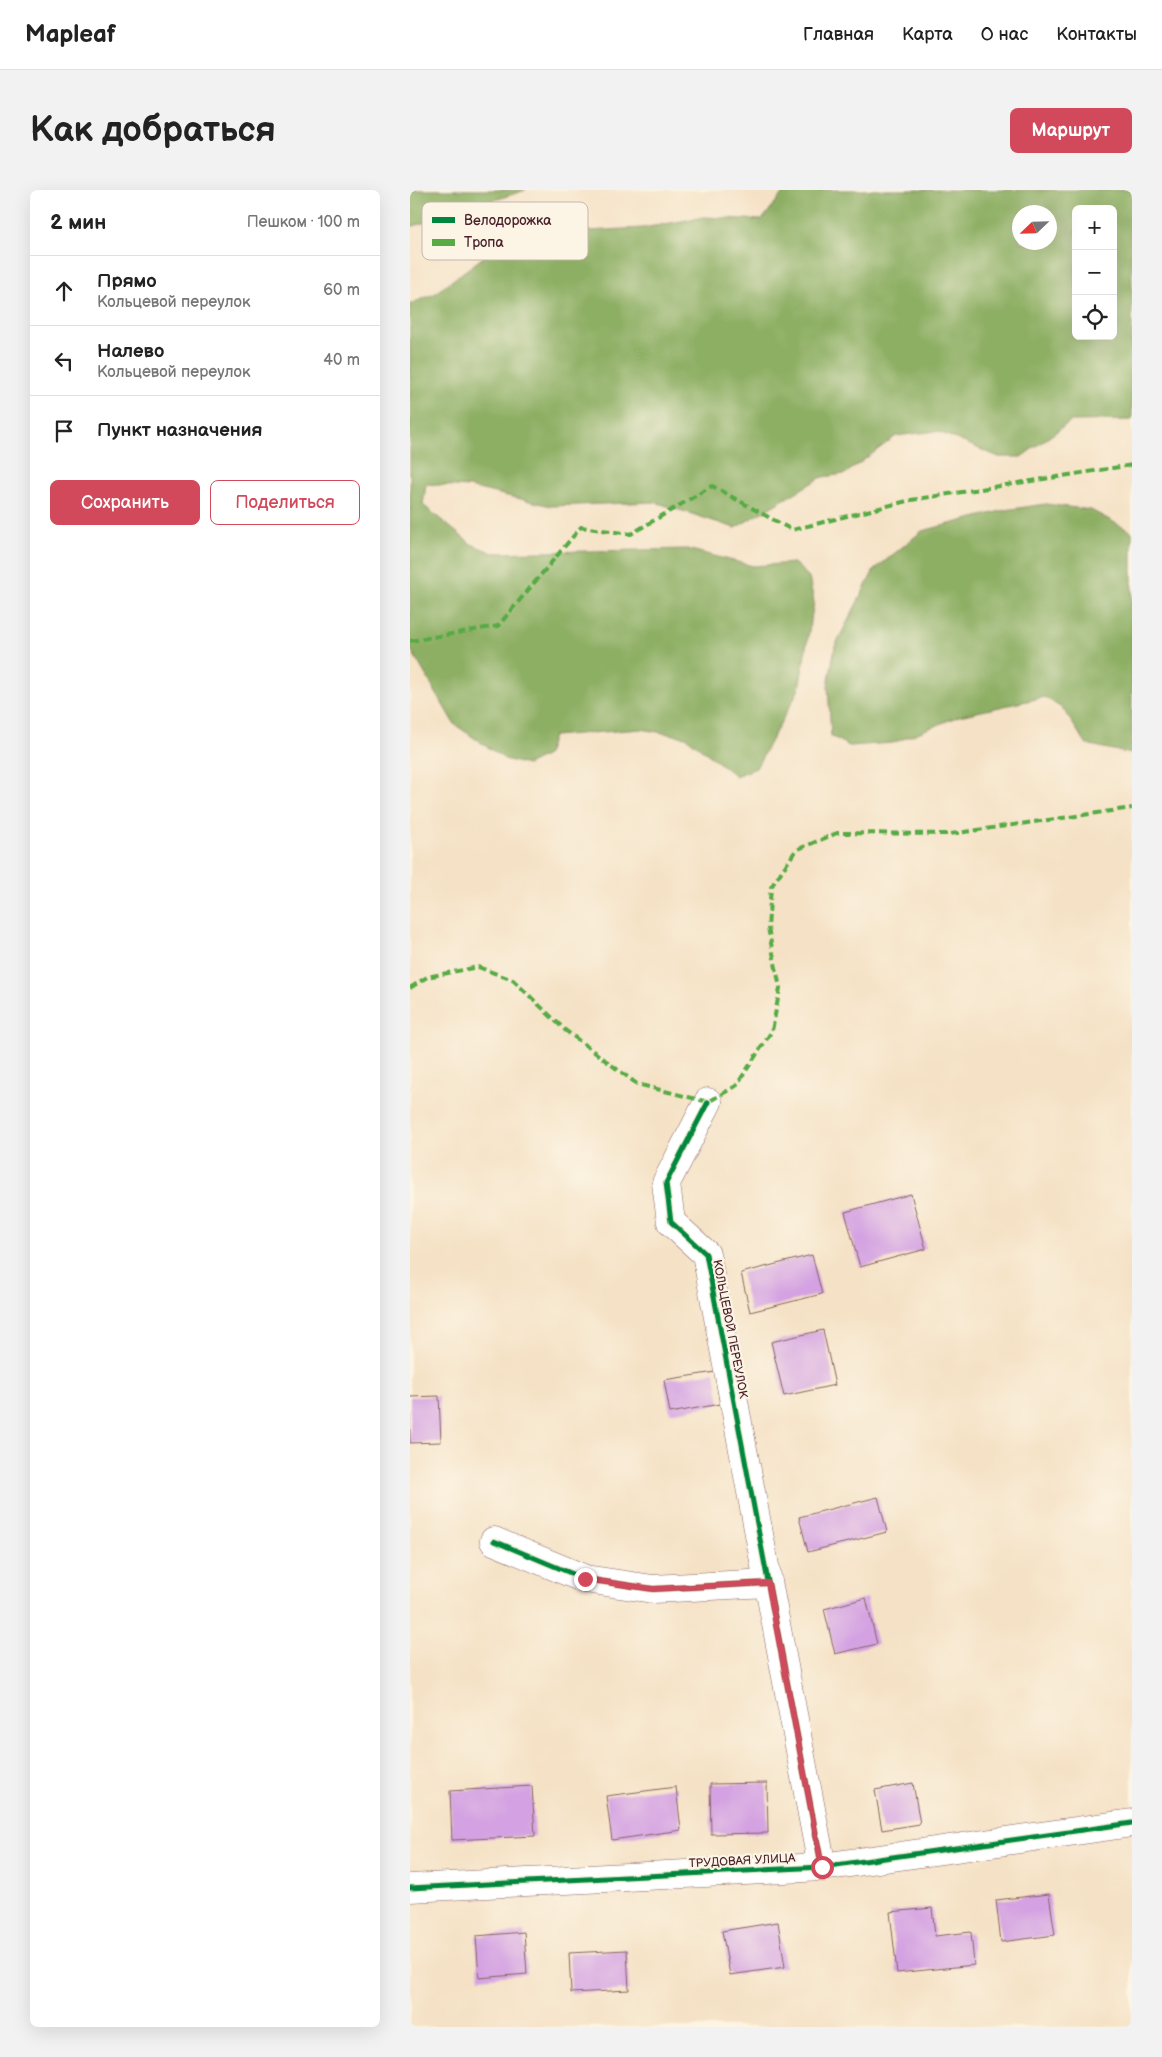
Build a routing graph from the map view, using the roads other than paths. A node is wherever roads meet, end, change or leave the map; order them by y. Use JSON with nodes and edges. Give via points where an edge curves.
{"nodes":[{"id":1,"x":708,"y":1102,"type":"dead end"},
{"id":2,"x":494,"y":1541,"type":"dead end"},
{"id":3,"x":768,"y":1583,"type":"junction"},
{"id":4,"x":1132,"y":1823,"type":"edge"},
{"id":5,"x":822,"y":1867,"type":"junction"},
{"id":6,"x":410,"y":1888,"type":"edge"}],
"edges":[{"from":1,"to":3,"type":"street","name":"КОЛЬЦЕВОЙ ПЕРЕУЛОК","via":[[666,1183],[671,1222],[706,1254]]},
{"from":2,"to":3,"type":"street","via":[[585,1579],[653,1589]]},
{"from":3,"to":5,"type":"street","name":"КОЛЬЦЕВОЙ ПЕРЕУЛОК"},
{"from":4,"to":5,"type":"street","name":"ТРУДОВАЯ УЛИЦА"},
{"from":5,"to":6,"type":"street","name":"ТРУДОВАЯ УЛИЦА"}]}
